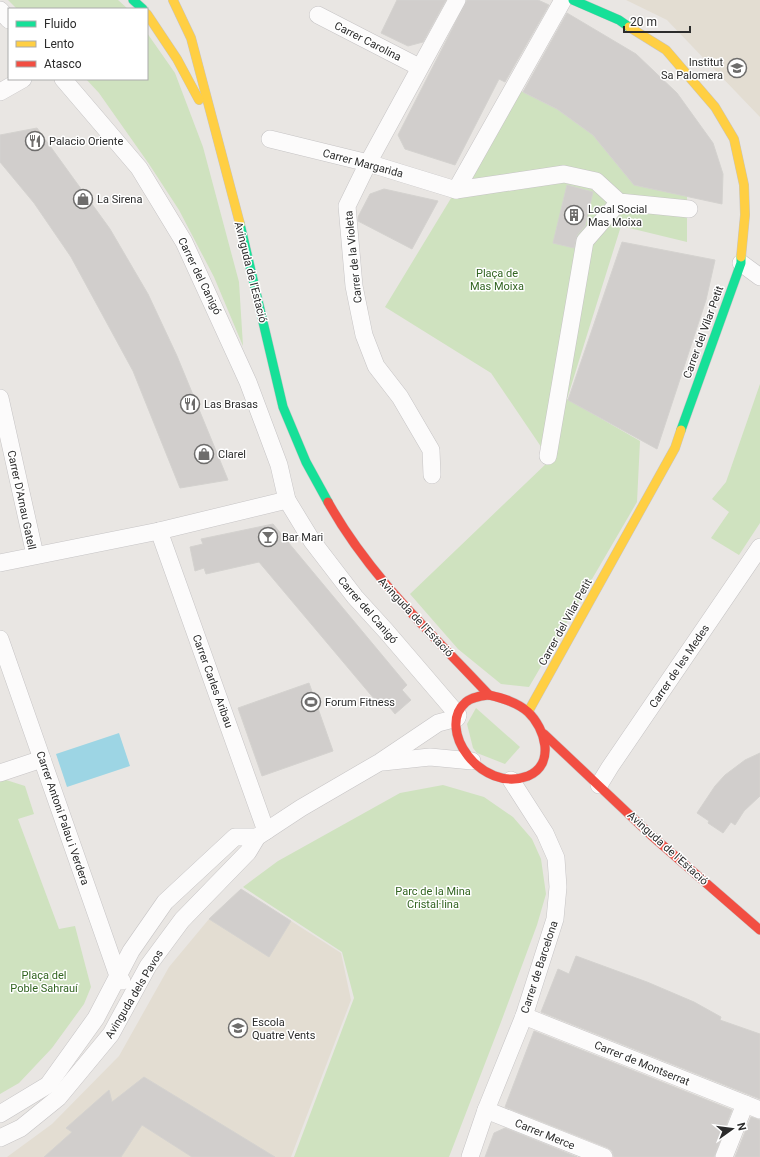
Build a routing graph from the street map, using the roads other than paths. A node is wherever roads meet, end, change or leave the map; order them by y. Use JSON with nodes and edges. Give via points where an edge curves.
{"nodes":[{"id":1,"x":133,"y":0,"type":"edge"},
{"id":2,"x":173,"y":0,"type":"edge"},
{"id":3,"x":457,"y":0,"type":"edge"},
{"id":4,"x":563,"y":0,"type":"edge"},
{"id":5,"x":573,"y":0,"type":"edge"},
{"id":6,"x":142,"y":8,"type":"edge"},
{"id":7,"x":0,"y":10,"type":"edge"},
{"id":8,"x":318,"y":15,"type":"dead end"},
{"id":9,"x":148,"y":16,"type":"edge"},
{"id":10,"x":8,"y":19,"type":"edge"},
{"id":11,"x":419,"y":67,"type":"junction"},
{"id":12,"x":21,"y":80,"type":"edge"},
{"id":13,"x":64,"y":80,"type":"edge"},
{"id":14,"x":0,"y":92,"type":"edge"},
{"id":15,"x":218,"y":136,"type":"junction"},
{"id":16,"x":270,"y":139,"type":"dead end"},
{"id":17,"x":368,"y":163,"type":"junction"},
{"id":18,"x":456,"y":190,"type":"junction"},
{"id":19,"x":619,"y":202,"type":"junction"},
{"id":20,"x":689,"y":209,"type":"dead end"},
{"id":21,"x":740,"y":263,"type":"junction"},
{"id":22,"x":760,"y":278,"type":"edge"},
{"id":23,"x":0,"y":398,"type":"edge"},
{"id":24,"x":283,"y":407,"type":"junction"},
{"id":25,"x":548,"y":456,"type":"dead end"},
{"id":26,"x":279,"y":465,"type":"junction"},
{"id":27,"x":432,"y":475,"type":"dead end"},
{"id":28,"x":287,"y":500,"type":"junction"},
{"id":29,"x":159,"y":531,"type":"junction"},
{"id":30,"x":35,"y":555,"type":"junction"},
{"id":31,"x":757,"y":559,"type":"edge"},
{"id":32,"x":0,"y":563,"type":"edge"},
{"id":33,"x":0,"y":639,"type":"edge"},
{"id":34,"x":489,"y":695,"type":"junction"},
{"id":35,"x":528,"y":712,"type":"junction"},
{"id":36,"x":457,"y":716,"type":"junction"},
{"id":37,"x":544,"y":734,"type":"junction"},
{"id":38,"x":42,"y":759,"type":"junction"},
{"id":39,"x":472,"y":761,"type":"junction"},
{"id":40,"x":380,"y":762,"type":"junction"},
{"id":41,"x":577,"y":766,"type":"junction"},
{"id":42,"x":565,"y":767,"type":"dead end"},
{"id":43,"x":547,"y":770,"type":"dead end"},
{"id":44,"x":535,"y":772,"type":"junction"},
{"id":45,"x":0,"y":774,"type":"edge"},
{"id":46,"x":511,"y":780,"type":"junction"},
{"id":47,"x":599,"y":785,"type":"junction"},
{"id":48,"x":261,"y":834,"type":"junction"},
{"id":49,"x":760,"y":930,"type":"edge"},
{"id":50,"x":118,"y":976,"type":"junction"},
{"id":51,"x":132,"y":994,"type":"junction"},
{"id":52,"x":524,"y":1016,"type":"junction"},
{"id":53,"x":752,"y":1107,"type":"edge"},
{"id":54,"x":486,"y":1110,"type":"junction"},
{"id":55,"x":0,"y":1114,"type":"edge"},
{"id":56,"x":0,"y":1138,"type":"edge"},
{"id":57,"x":470,"y":1157,"type":"edge"},
{"id":58,"x":604,"y":1157,"type":"edge"},
{"id":59,"x":724,"y":1157,"type":"edge"}],
"edges":[{"from":1,"to":6,"type":"street"},
{"from":2,"to":15,"type":"street","name":"Avinguda de l'Estació","via":[[191,38]]},
{"from":3,"to":11,"type":"street","name":"Carrer de la Violeta"},
{"from":4,"to":18,"type":"street"},
{"from":5,"to":21,"type":"street","name":"Carrer del Vilar Petit","via":[[619,20],[666,50],[715,107],[734,139],[744,185],[745,215]]},
{"from":7,"to":10,"type":"street"},
{"from":8,"to":11,"type":"street","name":"Carrer Carolina"},
{"from":9,"to":15,"type":"street","name":"Avinguda de l'Estació","via":[[177,59]]},
{"from":11,"to":17,"type":"street","name":"Carrer de la Violeta"},
{"from":12,"to":14,"type":"street"},
{"from":13,"to":26,"type":"street","name":"Carrer del Canigó","via":[[139,168],[184,242],[248,382]]},
{"from":15,"to":24,"type":"street","name":"Avinguda de l'Estació"},
{"from":16,"to":17,"type":"street","name":"Carrer Margarida"},
{"from":17,"to":18,"type":"street","name":"Carrer Margarida"},
{"from":17,"to":27,"type":"street","name":"Carrer de la Violeta","via":[[347,206],[357,300],[364,334],[376,366],[400,397],[431,450]]},
{"from":18,"to":19,"type":"street","via":[[564,174],[596,181]]},
{"from":19,"to":20,"type":"street"},
{"from":19,"to":25,"type":"street","via":[[585,241]]},
{"from":21,"to":22,"type":"street"},
{"from":21,"to":35,"type":"street","name":"Carrer del Vilar Petit","via":[[675,448]]},
{"from":23,"to":30,"type":"street","name":"Carrer D'Arnau Gatell"},
{"from":24,"to":26,"type":"street","name":"Avinguda de l'Estació"},
{"from":24,"to":34,"type":"street","name":"Avinguda de l'Estació","via":[[306,462],[344,531],[388,588]]},
{"from":26,"to":28,"type":"street","name":"Carrer del Canigó"},
{"from":28,"to":29,"type":"street"},
{"from":28,"to":36,"type":"street","name":"Carrer del Canigó","via":[[312,541],[355,597]]},
{"from":29,"to":30,"type":"street"},
{"from":29,"to":48,"type":"street","name":"Carrer Carles Aribau"},
{"from":30,"to":32,"type":"street"},
{"from":31,"to":47,"type":"street","name":"Carrer de les Medes"},
{"from":33,"to":38,"type":"street","name":"Carrer Antoni Palau i Verdera"},
{"from":34,"to":35,"type":"street","via":[[509,699]]},
{"from":34,"to":36,"type":"street","via":[[467,701]]},
{"from":35,"to":37,"type":"street"},
{"from":36,"to":39,"type":"street","via":[[457,732],[462,748]]},
{"from":36,"to":40,"type":"street","name":"Avinguda dels Pavos","via":[[438,723]]},
{"from":37,"to":41,"type":"street","name":"Avinguda de l'Estació"},
{"from":37,"to":44,"type":"street","via":[[546,754],[543,764]]},
{"from":38,"to":45,"type":"street"},
{"from":38,"to":50,"type":"street","name":"Carrer Antoni Palau i Verdera"},
{"from":39,"to":40,"type":"street","name":"Avinguda dels Pavos","via":[[430,757]]},
{"from":39,"to":46,"type":"street","via":[[484,772],[500,779]]},
{"from":40,"to":48,"type":"street","name":"Avinguda dels Pavos"},
{"from":41,"to":42,"type":"street"},
{"from":41,"to":47,"type":"street","name":"Avinguda de l'Estació"},
{"from":43,"to":44,"type":"street"},
{"from":44,"to":46,"type":"street"},
{"from":46,"to":52,"type":"street","name":"Carrer de Barcelona","via":[[545,833],[556,858],[558,887],[556,919]]},
{"from":47,"to":49,"type":"street","name":"Avinguda de l'Estació","via":[[658,841]]},
{"from":48,"to":50,"type":"street","name":"Avinguda dels Pavos","via":[[235,837],[165,902],[131,951]]},
{"from":48,"to":51,"type":"street","name":"Avinguda dels Pavos","via":[[248,852],[182,920],[148,966]]},
{"from":50,"to":51,"type":"street","name":"Carrer Antoni Palau i Verdera"},
{"from":50,"to":55,"type":"street","name":"Avinguda dels Pavos","via":[[96,1018],[48,1085]]},
{"from":51,"to":56,"type":"street","name":"Avinguda dels Pavos","via":[[112,1034],[58,1098],[20,1128]]},
{"from":52,"to":53,"type":"street","name":"Carrer de Montserrat"},
{"from":52,"to":54,"type":"street","name":"Carrer de Barcelona"},
{"from":53,"to":59,"type":"street"},
{"from":54,"to":57,"type":"street","name":"Carrer de Barcelona"},
{"from":54,"to":58,"type":"street","name":"Carrer Merce"}]}
